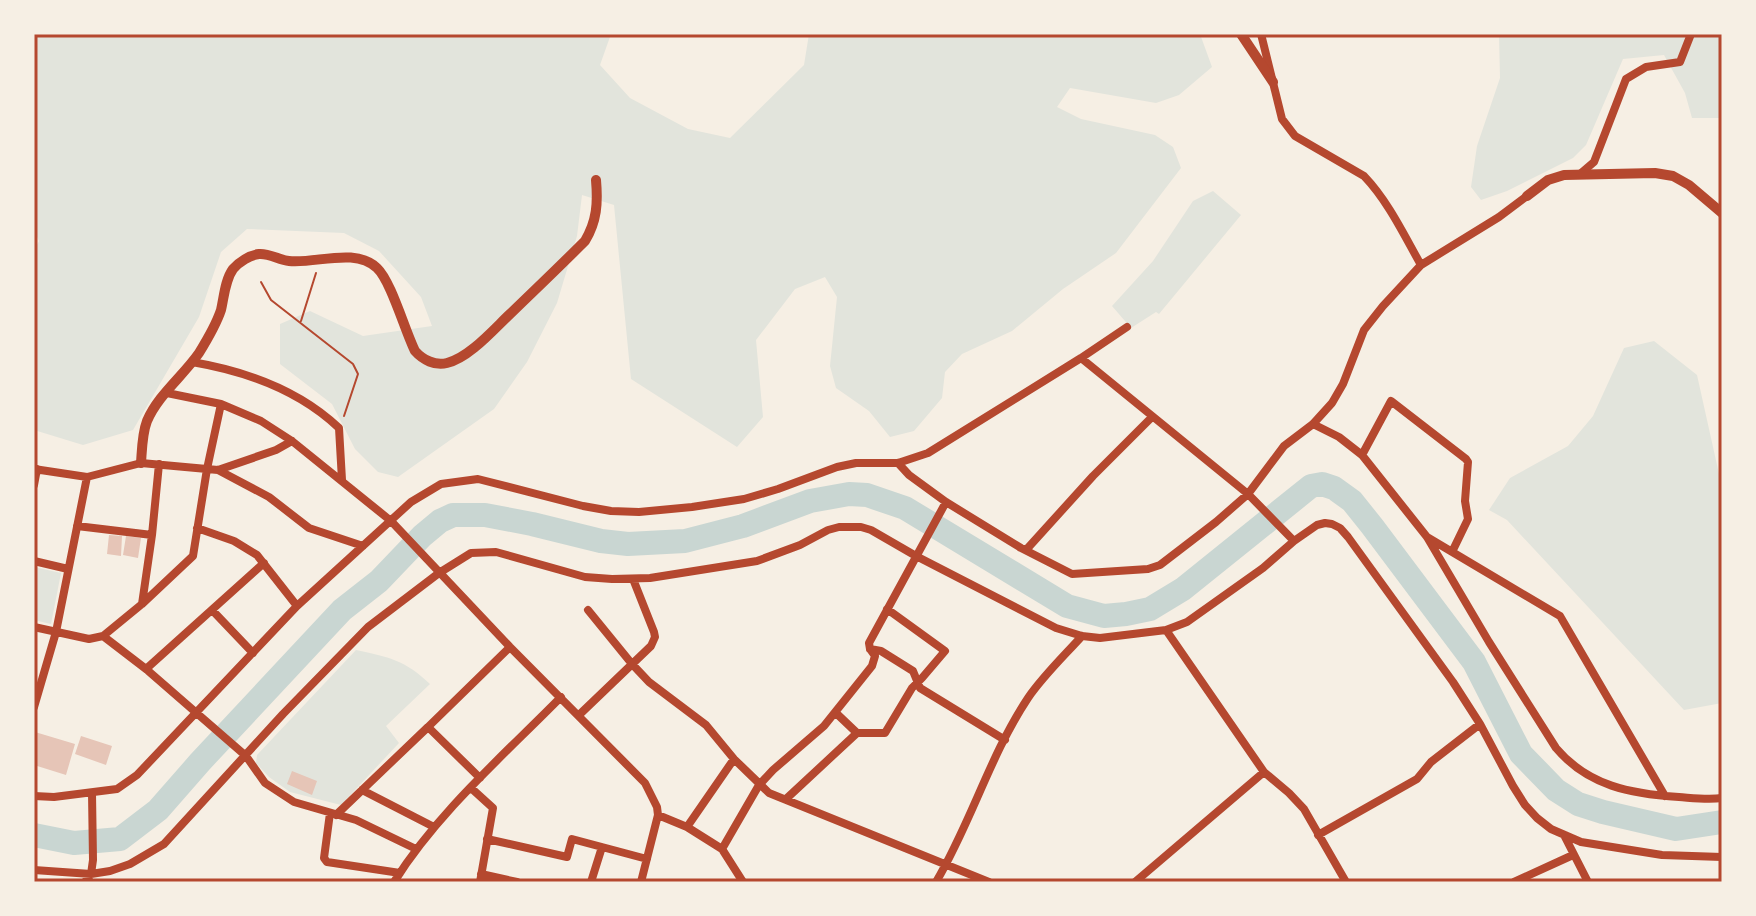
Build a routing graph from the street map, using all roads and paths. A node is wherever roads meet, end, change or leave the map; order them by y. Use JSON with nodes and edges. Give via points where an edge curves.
{"nodes":[{"id":1,"x":1241,"y":34,"type":"edge"},
{"id":2,"x":1261,"y":34,"type":"edge"},
{"id":3,"x":1691,"y":34,"type":"edge"},
{"id":4,"x":1273,"y":82,"type":"junction"},
{"id":5,"x":1580,"y":174,"type":"junction"},
{"id":6,"x":596,"y":180,"type":"dead end"},
{"id":7,"x":1527,"y":196,"type":"joint"},
{"id":8,"x":1722,"y":213,"type":"edge"},
{"id":9,"x":320,"y":261,"type":"junction"},
{"id":10,"x":1421,"y":265,"type":"junction"},
{"id":11,"x":261,"y":282,"type":"dead end"},
{"id":12,"x":301,"y":322,"type":"junction"},
{"id":13,"x":1127,"y":327,"type":"dead end"},
{"id":14,"x":1081,"y":358,"type":"junction"},
{"id":15,"x":192,"y":362,"type":"junction"},
{"id":16,"x":167,"y":393,"type":"junction"},
{"id":17,"x":221,"y":404,"type":"junction"},
{"id":18,"x":1152,"y":417,"type":"junction"},
{"id":19,"x":1313,"y":424,"type":"junction"},
{"id":20,"x":339,"y":428,"type":"junction"},
{"id":21,"x":292,"y":441,"type":"junction"},
{"id":22,"x":1362,"y":455,"type":"junction"},
{"id":23,"x":141,"y":463,"type":"junction"},
{"id":24,"x":898,"y":463,"type":"junction"},
{"id":25,"x":159,"y":464,"type":"junction"},
{"id":26,"x":36,"y":469,"type":"edge"},
{"id":27,"x":207,"y":469,"type":"junction"},
{"id":28,"x":218,"y":470,"type":"junction"},
{"id":29,"x":87,"y":477,"type":"junction"},
{"id":30,"x":342,"y":480,"type":"junction"},
{"id":31,"x":34,"y":485,"type":"edge"},
{"id":32,"x":1251,"y":497,"type":"junction"},
{"id":33,"x":944,"y":506,"type":"junction"},
{"id":34,"x":391,"y":521,"type":"junction"},
{"id":35,"x":77,"y":526,"type":"junction"},
{"id":36,"x":197,"y":528,"type":"junction"},
{"id":37,"x":152,"y":535,"type":"junction"},
{"id":38,"x":1427,"y":537,"type":"junction"},
{"id":39,"x":1294,"y":541,"type":"junction"},
{"id":40,"x":363,"y":546,"type":"junction"},
{"id":41,"x":1026,"y":550,"type":"junction"},
{"id":42,"x":1452,"y":552,"type":"junction"},
{"id":43,"x":918,"y":553,"type":"junction"},
{"id":44,"x":34,"y":561,"type":"edge"},
{"id":45,"x":264,"y":563,"type":"junction"},
{"id":46,"x":68,"y":569,"type":"junction"},
{"id":47,"x":436,"y":569,"type":"junction"},
{"id":48,"x":633,"y":579,"type":"junction"},
{"id":49,"x":142,"y":604,"type":"junction"},
{"id":50,"x":297,"y":606,"type":"junction"},
{"id":51,"x":887,"y":609,"type":"junction"},
{"id":52,"x":212,"y":610,"type":"junction"},
{"id":53,"x":588,"y":610,"type":"dead end"},
{"id":54,"x":34,"y":627,"type":"edge"},
{"id":55,"x":1166,"y":630,"type":"junction"},
{"id":56,"x":56,"y":632,"type":"junction"},
{"id":57,"x":103,"y":636,"type":"junction"},
{"id":58,"x":1082,"y":636,"type":"junction"},
{"id":59,"x":510,"y":647,"type":"junction"},
{"id":60,"x":870,"y":649,"type":"junction"},
{"id":61,"x":253,"y":653,"type":"junction"},
{"id":62,"x":632,"y":664,"type":"junction"},
{"id":63,"x":146,"y":669,"type":"junction"},
{"id":64,"x":917,"y":683,"type":"junction"},
{"id":65,"x":561,"y":697,"type":"junction"},
{"id":66,"x":34,"y":707,"type":"edge"},
{"id":67,"x":836,"y":713,"type":"junction"},
{"id":68,"x":579,"y":715,"type":"junction"},
{"id":69,"x":199,"y":716,"type":"junction"},
{"id":70,"x":1480,"y":724,"type":"junction"},
{"id":71,"x":428,"y":727,"type":"junction"},
{"id":72,"x":857,"y":733,"type":"junction"},
{"id":73,"x":1005,"y":740,"type":"junction"},
{"id":74,"x":243,"y":754,"type":"junction"},
{"id":75,"x":734,"y":759,"type":"junction"},
{"id":76,"x":1264,"y":772,"type":"junction"},
{"id":77,"x":480,"y":778,"type":"junction"},
{"id":78,"x":759,"y":785,"type":"junction"},
{"id":79,"x":471,"y":788,"type":"junction"},
{"id":80,"x":362,"y":790,"type":"junction"},
{"id":81,"x":92,"y":793,"type":"junction"},
{"id":82,"x":34,"y":796,"type":"edge"},
{"id":83,"x":1665,"y":796,"type":"junction"},
{"id":84,"x":1722,"y":798,"type":"edge"},
{"id":85,"x":786,"y":799,"type":"junction"},
{"id":86,"x":333,"y":814,"type":"junction"},
{"id":87,"x":658,"y":815,"type":"junction"},
{"id":88,"x":434,"y":827,"type":"junction"},
{"id":89,"x":687,"y":827,"type":"junction"},
{"id":90,"x":1318,"y":835,"type":"junction"},
{"id":91,"x":1564,"y":835,"type":"junction"},
{"id":92,"x":487,"y":839,"type":"junction"},
{"id":93,"x":602,"y":847,"type":"junction"},
{"id":94,"x":416,"y":849,"type":"junction"},
{"id":95,"x":722,"y":849,"type":"junction"},
{"id":96,"x":1573,"y":855,"type":"junction"},
{"id":97,"x":1722,"y":857,"type":"edge"},
{"id":98,"x":647,"y":859,"type":"junction"},
{"id":99,"x":947,"y":864,"type":"junction"},
{"id":100,"x":34,"y":870,"type":"edge"},
{"id":101,"x":400,"y":873,"type":"junction"},
{"id":102,"x":91,"y":874,"type":"junction"},
{"id":103,"x":480,"y":878,"type":"edge"},
{"id":104,"x":85,"y":882,"type":"edge"},
{"id":105,"x":394,"y":882,"type":"edge"},
{"id":106,"x":517,"y":882,"type":"edge"},
{"id":107,"x":591,"y":882,"type":"edge"},
{"id":108,"x":641,"y":882,"type":"edge"},
{"id":109,"x":743,"y":882,"type":"edge"},
{"id":110,"x":936,"y":882,"type":"edge"},
{"id":111,"x":989,"y":882,"type":"edge"},
{"id":112,"x":1135,"y":882,"type":"edge"},
{"id":113,"x":1346,"y":882,"type":"edge"},
{"id":114,"x":1514,"y":882,"type":"edge"},
{"id":115,"x":1588,"y":882,"type":"edge"}],
"edges":[{"from":1,"to":4,"type":"street"},
{"from":2,"to":4,"type":"street"},
{"from":3,"to":5,"type":"street","via":[[1680,62],[1646,67],[1626,79],[1594,162]]},
{"from":4,"to":10,"type":"street","via":[[1282,119],[1295,136],[1371,183]]},
{"from":5,"to":7,"type":"street","via":[[1548,180]]},
{"from":5,"to":8,"type":"street","via":[[1673,176]]},
{"from":6,"to":9,"type":"street","via":[[597,214],[585,241],[484,338],[444,364],[415,351],[378,268],[360,258]]},
{"from":7,"to":10,"type":"street"},
{"from":9,"to":12,"type":"path"},
{"from":9,"to":15,"type":"street","via":[[265,254],[235,267],[217,322]]},
{"from":10,"to":19,"type":"street","via":[[1364,330],[1337,395]]},
{"from":11,"to":12,"type":"path","via":[[271,300]]},
{"from":12,"to":20,"type":"path","via":[[353,364],[358,374]]},
{"from":13,"to":14,"type":"street"},
{"from":14,"to":18,"type":"street"},
{"from":14,"to":24,"type":"street","via":[[928,453]]},
{"from":15,"to":16,"type":"street"},
{"from":15,"to":20,"type":"street","via":[[237,371],[280,388]]},
{"from":16,"to":17,"type":"street"},
{"from":16,"to":23,"type":"street","via":[[148,419]]},
{"from":17,"to":21,"type":"street"},
{"from":17,"to":27,"type":"street"},
{"from":18,"to":32,"type":"street"},
{"from":18,"to":41,"type":"street"},
{"from":19,"to":22,"type":"street"},
{"from":19,"to":32,"type":"street","via":[[1284,446]]},
{"from":20,"to":30,"type":"street"},
{"from":21,"to":28,"type":"street"},
{"from":21,"to":30,"type":"street"},
{"from":22,"to":38,"type":"street"},
{"from":22,"to":42,"type":"street","via":[[1391,401],[1466,459],[1468,519]]},
{"from":23,"to":25,"type":"street"},
{"from":23,"to":29,"type":"street"},
{"from":24,"to":33,"type":"street"},
{"from":24,"to":34,"type":"street","via":[[856,463],[744,499],[639,512],[583,506],[478,479],[441,484]]},
{"from":25,"to":27,"type":"street"},
{"from":25,"to":37,"type":"street"},
{"from":26,"to":29,"type":"street"},
{"from":26,"to":31,"type":"street"},
{"from":27,"to":28,"type":"street"},
{"from":27,"to":36,"type":"street"},
{"from":28,"to":40,"type":"street","via":[[269,497],[309,528]]},
{"from":29,"to":35,"type":"street"},
{"from":30,"to":34,"type":"street"},
{"from":32,"to":39,"type":"street"},
{"from":32,"to":41,"type":"street","via":[[1148,569],[1072,574]]},
{"from":33,"to":41,"type":"street"},
{"from":33,"to":43,"type":"street"},
{"from":34,"to":40,"type":"street"},
{"from":34,"to":47,"type":"street"},
{"from":35,"to":37,"type":"street"},
{"from":35,"to":46,"type":"street"},
{"from":36,"to":45,"type":"street","via":[[234,541]]},
{"from":36,"to":49,"type":"street","via":[[193,556]]},
{"from":37,"to":49,"type":"street"},
{"from":38,"to":42,"type":"street"},
{"from":38,"to":83,"type":"street","via":[[1567,762],[1606,784]]},
{"from":39,"to":55,"type":"street","via":[[1187,622]]},
{"from":39,"to":70,"type":"street","via":[[1317,525],[1340,528]]},
{"from":40,"to":50,"type":"street"},
{"from":42,"to":83,"type":"street","via":[[1560,616]]},
{"from":43,"to":48,"type":"street","via":[[871,530],[839,527],[757,561]]},
{"from":43,"to":51,"type":"street"},
{"from":43,"to":58,"type":"street","via":[[1056,628]]},
{"from":44,"to":46,"type":"street"},
{"from":45,"to":50,"type":"street"},
{"from":45,"to":52,"type":"street"},
{"from":46,"to":56,"type":"street"},
{"from":47,"to":48,"type":"street","via":[[471,553],[496,552],[585,577]]},
{"from":47,"to":59,"type":"street"},
{"from":47,"to":74,"type":"street","via":[[368,627]]},
{"from":48,"to":62,"type":"street","via":[[655,637]]},
{"from":49,"to":57,"type":"street"},
{"from":50,"to":61,"type":"street"},
{"from":51,"to":60,"type":"street"},
{"from":51,"to":64,"type":"street","via":[[945,651]]},
{"from":52,"to":61,"type":"street"},
{"from":52,"to":63,"type":"street"},
{"from":53,"to":62,"type":"street"},
{"from":54,"to":56,"type":"street"},
{"from":55,"to":58,"type":"street"},
{"from":55,"to":76,"type":"street"},
{"from":56,"to":57,"type":"street","via":[[89,639]]},
{"from":56,"to":66,"type":"street"},
{"from":57,"to":63,"type":"street"},
{"from":58,"to":73,"type":"street","via":[[1029,697]]},
{"from":59,"to":65,"type":"street"},
{"from":59,"to":71,"type":"street"},
{"from":60,"to":64,"type":"street","via":[[913,671]]},
{"from":60,"to":67,"type":"street","via":[[874,662]]},
{"from":61,"to":69,"type":"street"},
{"from":62,"to":68,"type":"street"},
{"from":62,"to":75,"type":"street","via":[[706,725]]},
{"from":63,"to":69,"type":"street"},
{"from":64,"to":72,"type":"street","via":[[885,733]]},
{"from":64,"to":73,"type":"street"},
{"from":65,"to":68,"type":"street"},
{"from":65,"to":77,"type":"street"},
{"from":67,"to":72,"type":"street"},
{"from":67,"to":78,"type":"street"},
{"from":68,"to":87,"type":"street","via":[[645,783]]},
{"from":69,"to":74,"type":"street"},
{"from":69,"to":81,"type":"street","via":[[137,775],[117,789]]},
{"from":70,"to":90,"type":"street","via":[[1417,779]]},
{"from":70,"to":91,"type":"street","via":[[1525,805]]},
{"from":71,"to":77,"type":"street"},
{"from":71,"to":80,"type":"street"},
{"from":72,"to":85,"type":"street"},
{"from":73,"to":99,"type":"street"},
{"from":74,"to":86,"type":"street","via":[[265,783],[294,802]]},
{"from":74,"to":102,"type":"street","via":[[164,844],[130,864]]},
{"from":75,"to":78,"type":"street"},
{"from":75,"to":89,"type":"street"},
{"from":76,"to":90,"type":"street","via":[[1304,809]]},
{"from":76,"to":112,"type":"street"},
{"from":77,"to":79,"type":"street"},
{"from":78,"to":85,"type":"street"},
{"from":78,"to":95,"type":"street"},
{"from":79,"to":88,"type":"street"},
{"from":79,"to":92,"type":"street","via":[[493,808]]},
{"from":80,"to":86,"type":"street"},
{"from":80,"to":88,"type":"street"},
{"from":81,"to":82,"type":"street"},
{"from":81,"to":102,"type":"street"},
{"from":83,"to":84,"type":"street"},
{"from":85,"to":99,"type":"street"},
{"from":86,"to":94,"type":"street"},
{"from":86,"to":101,"type":"street","via":[[327,862]]},
{"from":87,"to":89,"type":"street"},
{"from":87,"to":98,"type":"street"},
{"from":88,"to":94,"type":"street"},
{"from":89,"to":95,"type":"street"},
{"from":90,"to":113,"type":"street"},
{"from":91,"to":96,"type":"street"},
{"from":91,"to":97,"type":"street","via":[[1622,850]]},
{"from":92,"to":93,"type":"street","via":[[567,857],[572,839]]},
{"from":92,"to":103,"type":"street"},
{"from":93,"to":98,"type":"street"},
{"from":93,"to":107,"type":"street"},
{"from":94,"to":101,"type":"street"},
{"from":95,"to":109,"type":"street"},
{"from":96,"to":114,"type":"street"},
{"from":96,"to":115,"type":"street"},
{"from":98,"to":108,"type":"street"},
{"from":99,"to":110,"type":"street"},
{"from":99,"to":111,"type":"street"},
{"from":100,"to":102,"type":"street"},
{"from":101,"to":105,"type":"street"},
{"from":102,"to":104,"type":"street"},
{"from":103,"to":106,"type":"street"}]}
